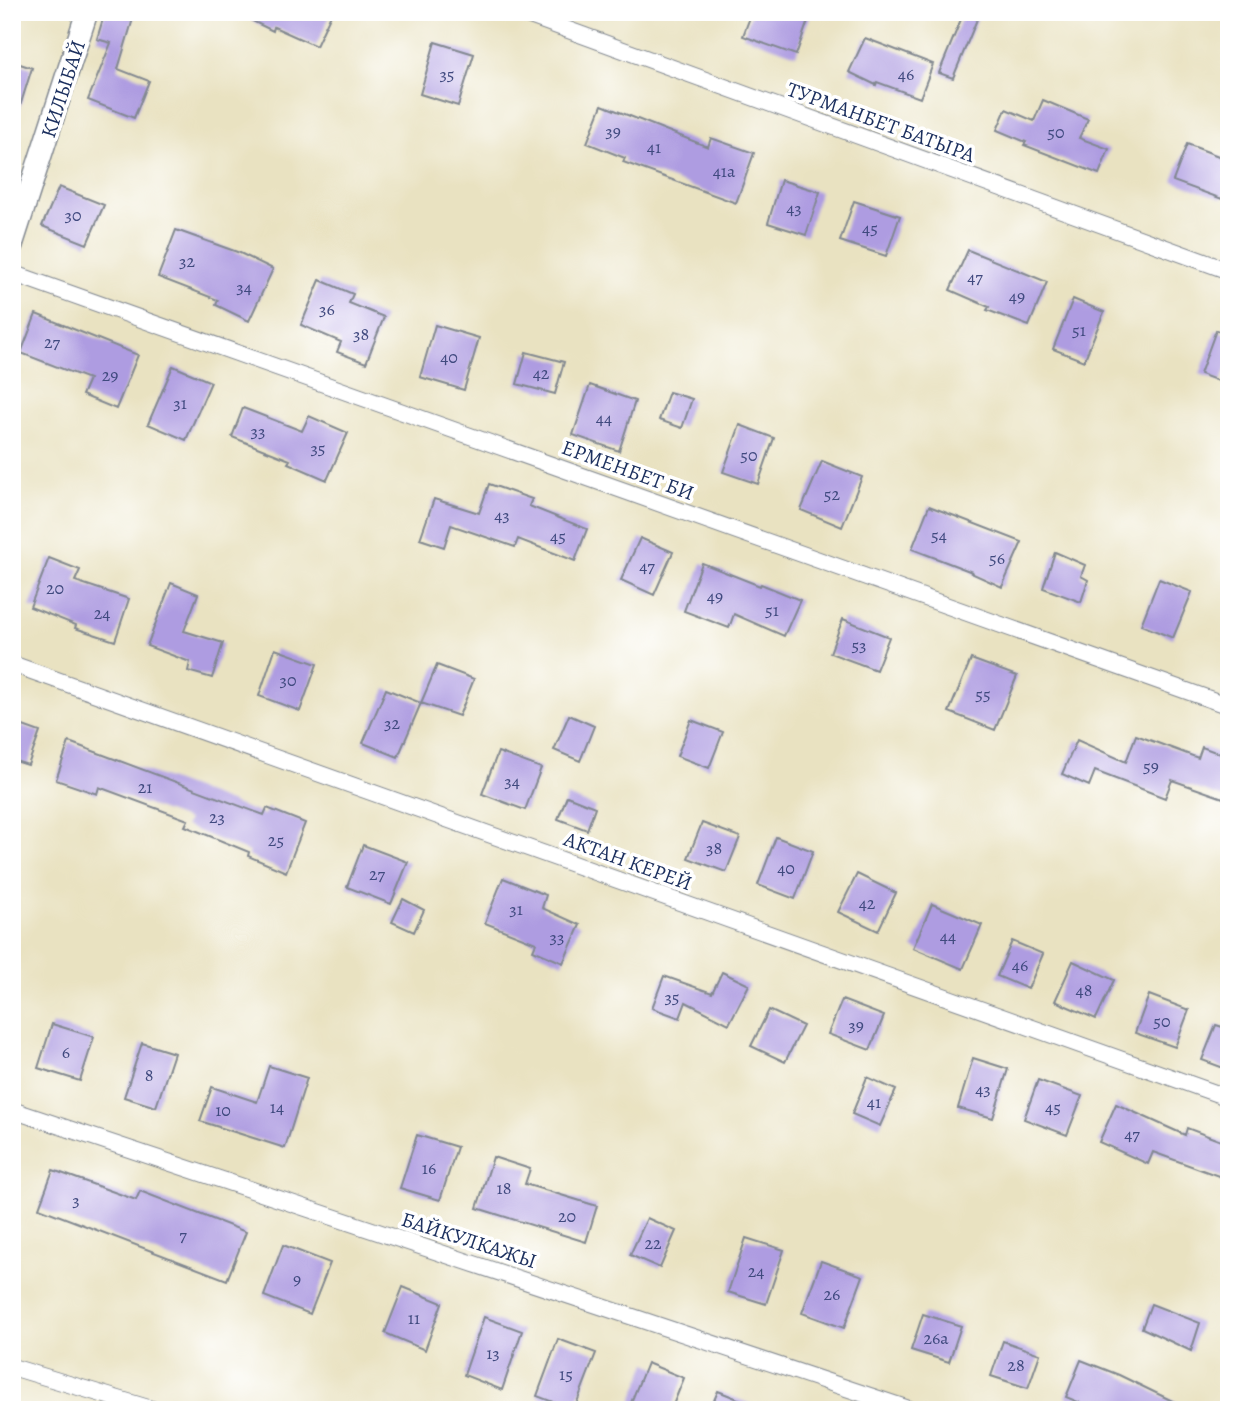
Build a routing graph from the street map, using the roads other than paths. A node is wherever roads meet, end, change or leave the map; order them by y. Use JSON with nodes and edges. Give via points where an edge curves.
{"nodes":[{"id":1,"x":87,"y":12,"type":"edge"},
{"id":2,"x":519,"y":12,"type":"edge"},
{"id":3,"x":12,"y":245,"type":"edge"},
{"id":4,"x":1229,"y":271,"type":"edge"},
{"id":5,"x":12,"y":273,"type":"edge"},
{"id":6,"x":12,"y":664,"type":"edge"},
{"id":7,"x":1229,"y":706,"type":"edge"},
{"id":8,"x":1229,"y":1098,"type":"edge"},
{"id":9,"x":12,"y":1110,"type":"edge"},
{"id":10,"x":12,"y":1367,"type":"edge"},
{"id":11,"x":155,"y":1410,"type":"edge"},
{"id":12,"x":912,"y":1410,"type":"edge"}],
"edges":[{"from":1,"to":3,"type":"street","name":"КИЛЫБАЙ"},
{"from":2,"to":4,"type":"street","name":"ТУРМАНБЕТ БАТЫРА"},
{"from":5,"to":7,"type":"street","name":"ЕРМЕНБЕТ БИ"},
{"from":6,"to":8,"type":"street","name":"АКТАН КЕРЕЙ"},
{"from":9,"to":12,"type":"street","name":"БАЙКУЛКАЖЫ"},
{"from":10,"to":11,"type":"street"}]}
